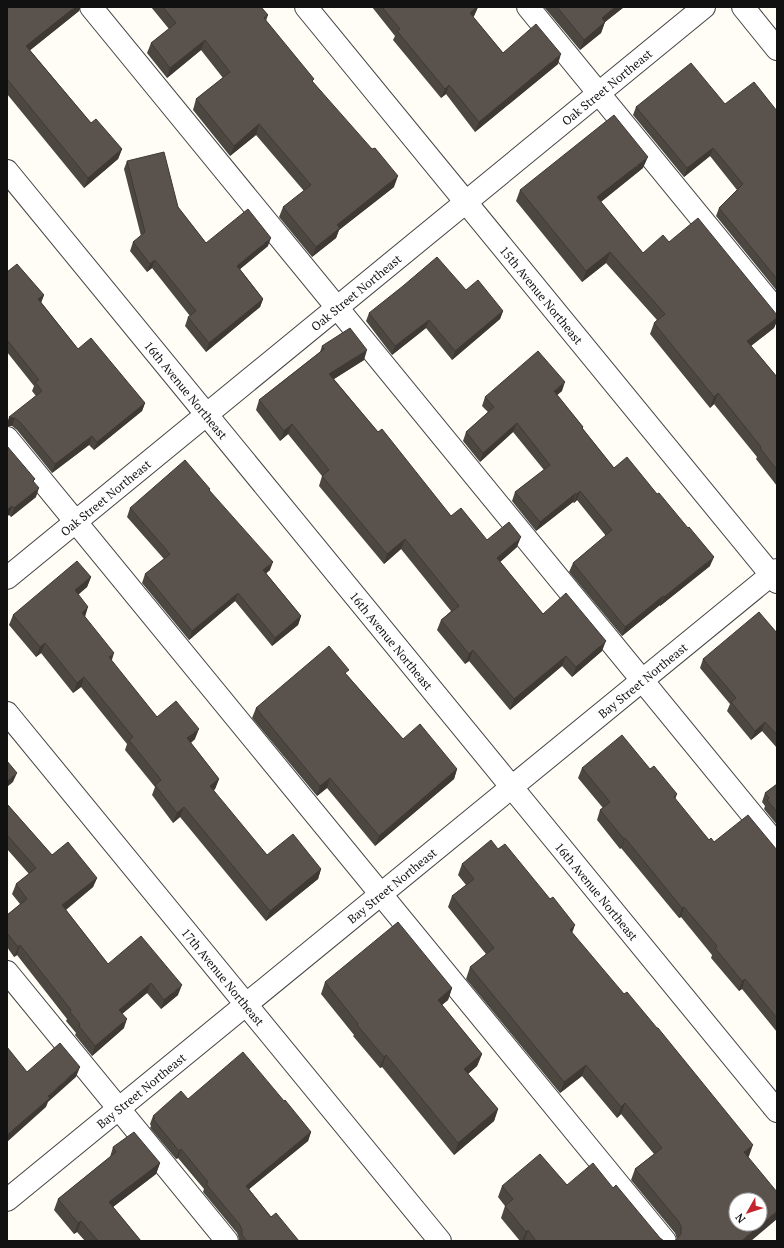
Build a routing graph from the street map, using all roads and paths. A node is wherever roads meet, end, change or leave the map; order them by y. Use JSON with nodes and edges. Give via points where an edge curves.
{"nodes":[{"id":1,"x":91,"y":7,"type":"edge"},
{"id":2,"x":306,"y":7,"type":"edge"},
{"id":3,"x":528,"y":7,"type":"edge"},
{"id":4,"x":704,"y":7,"type":"edge"},
{"id":5,"x":743,"y":7,"type":"edge"},
{"id":6,"x":777,"y":48,"type":"edge"},
{"id":7,"x":598,"y":93,"type":"junction"},
{"id":8,"x":7,"y":171,"type":"edge"},
{"id":9,"x":466,"y":202,"type":"junction"},
{"id":10,"x":337,"y":307,"type":"junction"},
{"id":11,"x":777,"y":312,"type":"edge"},
{"id":12,"x":206,"y":414,"type":"junction"},
{"id":13,"x":7,"y":438,"type":"edge"},
{"id":14,"x":76,"y":522,"type":"junction"},
{"id":15,"x":775,"y":576,"type":"edge"},
{"id":16,"x":7,"y":578,"type":"edge"},
{"id":17,"x":642,"y":680,"type":"junction"},
{"id":18,"x":7,"y":713,"type":"edge"},
{"id":19,"x":512,"y":787,"type":"junction"},
{"id":20,"x":777,"y":845,"type":"edge"},
{"id":21,"x":381,"y":894,"type":"junction"},
{"id":22,"x":7,"y":972,"type":"edge"},
{"id":23,"x":246,"y":1004,"type":"junction"},
{"id":24,"x":119,"y":1109,"type":"junction"},
{"id":25,"x":777,"y":1111,"type":"edge"},
{"id":26,"x":7,"y":1200,"type":"edge"},
{"id":27,"x":227,"y":1241,"type":"edge"},
{"id":28,"x":440,"y":1241,"type":"edge"},
{"id":29,"x":665,"y":1241,"type":"edge"}],
"edges":[{"from":1,"to":10,"type":"street"},
{"from":2,"to":9,"type":"street","name":"15th Avenue Northeast"},
{"from":3,"to":7,"type":"street"},
{"from":4,"to":7,"type":"street","name":"Oak Street Northeast"},
{"from":5,"to":6,"type":"street"},
{"from":7,"to":9,"type":"street","name":"Oak Street Northeast"},
{"from":7,"to":11,"type":"street"},
{"from":8,"to":12,"type":"street","name":"16th Avenue Northeast"},
{"from":9,"to":10,"type":"street","name":"Oak Street Northeast"},
{"from":9,"to":15,"type":"street","name":"15th Avenue Northeast"},
{"from":10,"to":12,"type":"street","name":"Oak Street Northeast"},
{"from":10,"to":17,"type":"street"},
{"from":12,"to":14,"type":"street","name":"Oak Street Northeast"},
{"from":12,"to":19,"type":"street","name":"16th Avenue Northeast"},
{"from":13,"to":14,"type":"street"},
{"from":14,"to":16,"type":"street","name":"Oak Street Northeast"},
{"from":14,"to":21,"type":"street"},
{"from":15,"to":17,"type":"street","name":"Bay Street Northeast"},
{"from":17,"to":19,"type":"street","name":"Bay Street Northeast"},
{"from":17,"to":20,"type":"street"},
{"from":18,"to":23,"type":"street","name":"17th Avenue Northeast"},
{"from":19,"to":21,"type":"street","name":"Bay Street Northeast"},
{"from":19,"to":25,"type":"street","name":"16th Avenue Northeast"},
{"from":21,"to":23,"type":"street","name":"Bay Street Northeast"},
{"from":21,"to":29,"type":"street"},
{"from":22,"to":24,"type":"street"},
{"from":23,"to":24,"type":"street","name":"Bay Street Northeast"},
{"from":23,"to":28,"type":"street","name":"17th Avenue Northeast"},
{"from":24,"to":26,"type":"street","name":"Bay Street Northeast"},
{"from":24,"to":27,"type":"street"}]}
